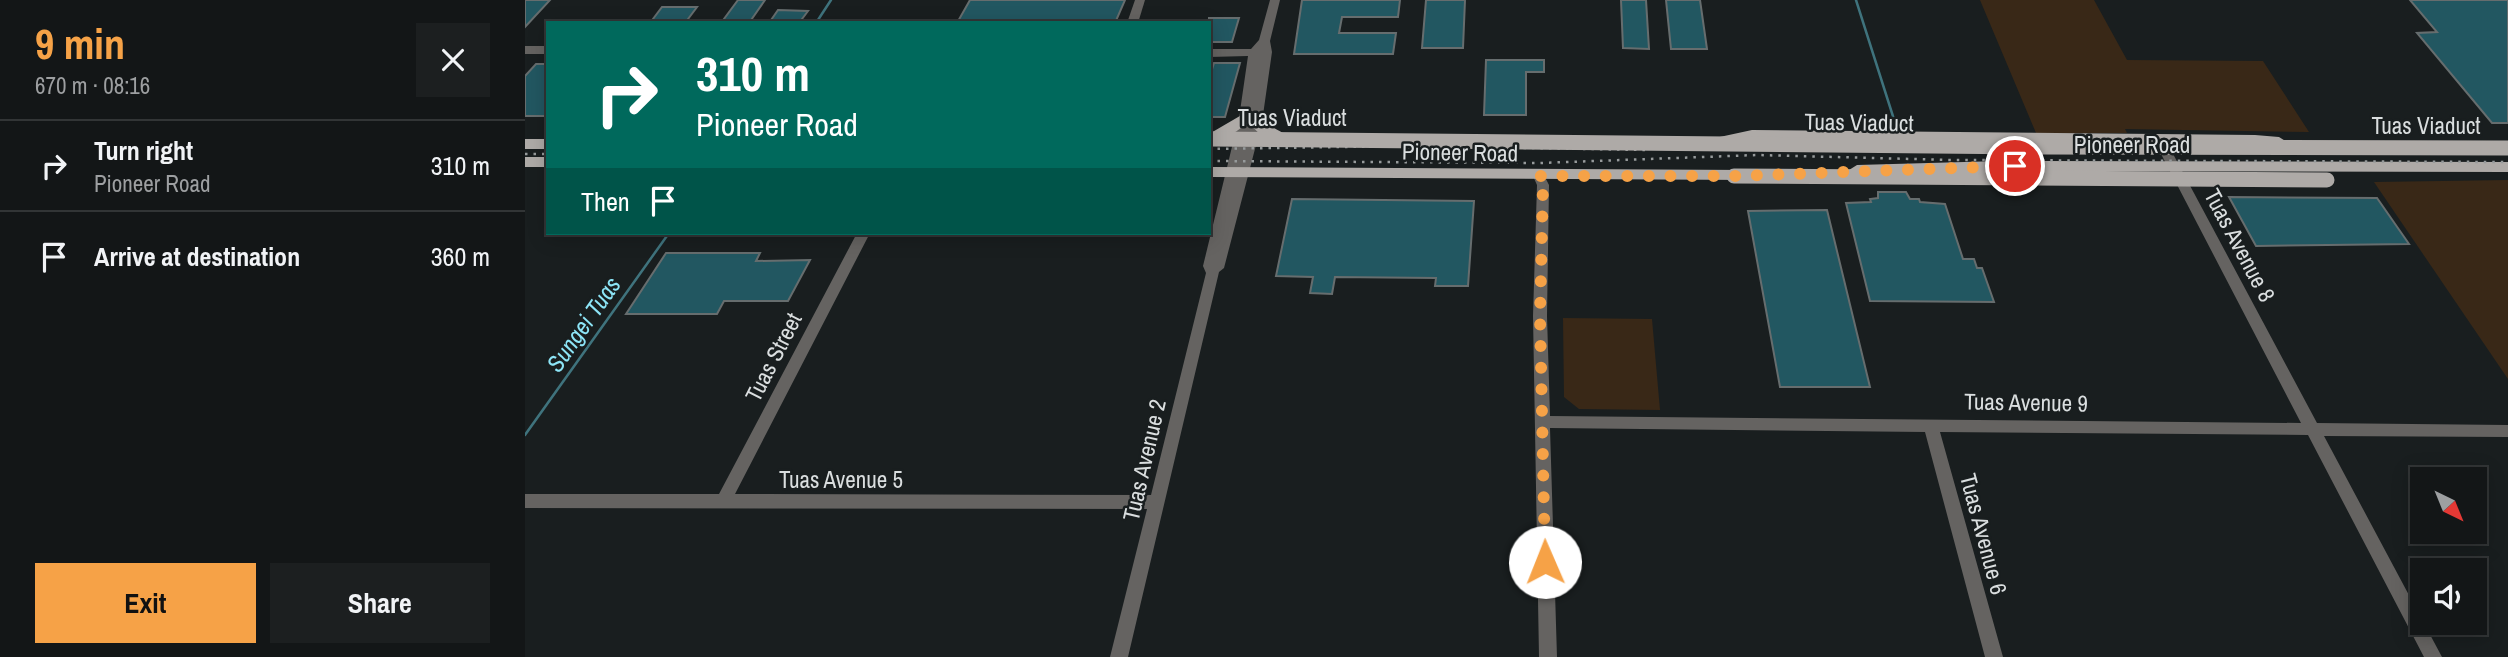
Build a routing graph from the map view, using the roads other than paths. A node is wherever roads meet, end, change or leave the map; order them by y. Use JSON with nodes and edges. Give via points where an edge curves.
{"nodes":[{"id":1,"x":1140,"y":0,"type":"edge"},
{"id":2,"x":1275,"y":0,"type":"edge"},
{"id":3,"x":1133,"y":21,"type":"edge"},
{"id":4,"x":1261,"y":48,"type":"junction"},
{"id":5,"x":525,"y":50,"type":"edge"},
{"id":6,"x":546,"y":50,"type":"edge"},
{"id":7,"x":1211,"y":53,"type":"edge"},
{"id":8,"x":1250,"y":120,"type":"junction"},
{"id":9,"x":1211,"y":141,"type":"edge"},
{"id":10,"x":525,"y":142,"type":"edge"},
{"id":11,"x":546,"y":142,"type":"edge"},
{"id":12,"x":1211,"y":142,"type":"edge"},
{"id":13,"x":1211,"y":142,"type":"edge"},
{"id":14,"x":1716,"y":142,"type":"junction"},
{"id":15,"x":1244,"y":143,"type":"junction"},
{"id":16,"x":1288,"y":143,"type":"junction"},
{"id":17,"x":2508,"y":148,"type":"edge"},
{"id":18,"x":2379,"y":155,"type":"junction"},
{"id":19,"x":2508,"y":155,"type":"edge"},
{"id":20,"x":2169,"y":160,"type":"junction"},
{"id":21,"x":525,"y":162,"type":"edge"},
{"id":22,"x":546,"y":162,"type":"edge"},
{"id":23,"x":2508,"y":170,"type":"edge"},
{"id":24,"x":1211,"y":172,"type":"edge"},
{"id":25,"x":1237,"y":172,"type":"junction"},
{"id":26,"x":1539,"y":176,"type":"junction"},
{"id":27,"x":1734,"y":176,"type":"junction"},
{"id":28,"x":862,"y":235,"type":"edge"},
{"id":29,"x":1543,"y":422,"type":"junction"},
{"id":30,"x":1930,"y":424,"type":"junction"},
{"id":31,"x":2315,"y":429,"type":"junction"},
{"id":32,"x":2508,"y":431,"type":"edge"},
{"id":33,"x":525,"y":501,"type":"edge"},
{"id":34,"x":723,"y":502,"type":"junction"},
{"id":35,"x":1158,"y":502,"type":"junction"},
{"id":36,"x":1119,"y":657,"type":"edge"},
{"id":37,"x":1548,"y":657,"type":"edge"},
{"id":38,"x":1994,"y":657,"type":"edge"},
{"id":39,"x":2433,"y":657,"type":"edge"}],
"edges":[{"from":1,"to":3,"type":"street"},
{"from":2,"to":4,"type":"street","name":"Tuas Avenue 2"},
{"from":4,"to":7,"type":"street"},
{"from":4,"to":8,"type":"street","name":"Tuas Avenue 2"},
{"from":5,"to":6,"type":"street"},
{"from":8,"to":9,"type":"main road"},
{"from":8,"to":15,"type":"street","name":"Tuas Avenue 2"},
{"from":8,"to":16,"type":"main road"},
{"from":10,"to":11,"type":"main road"},
{"from":12,"to":14,"type":"main road","name":"Tuas Viaduct","bridge":true},
{"from":13,"to":15,"type":"main road","name":"Pioneer Road"},
{"from":14,"to":17,"type":"main road","name":"Tuas Viaduct","bridge":true},
{"from":14,"to":18,"type":"main road","via":[[1752,135],[2255,140]]},
{"from":15,"to":16,"type":"main road","name":"Pioneer Road"},
{"from":15,"to":25,"type":"street","name":"Tuas Avenue 2"},
{"from":16,"to":20,"type":"main road","name":"Pioneer Road","via":[[1504,142]]},
{"from":18,"to":19,"type":"main road","name":"Pioneer Road"},
{"from":18,"to":20,"type":"main road","name":"Pioneer Road"},
{"from":20,"to":23,"type":"main road","name":"Pioneer Road"},
{"from":20,"to":27,"type":"main road","name":"Pioneer Road"},
{"from":20,"to":31,"type":"street","name":"Tuas Avenue 8"},
{"from":21,"to":22,"type":"main road"},
{"from":23,"to":27,"type":"main road","bridge":true,"via":[[2327,180]]},
{"from":24,"to":25,"type":"main road","name":"Pioneer Road"},
{"from":25,"to":26,"type":"main road","name":"Pioneer Road"},
{"from":25,"to":35,"type":"street","name":"Tuas Avenue 2","via":[[1219,265],[1213,273]]},
{"from":26,"to":27,"type":"main road","name":"Pioneer Road"},
{"from":26,"to":29,"type":"street","via":[[1543,185]]},
{"from":28,"to":34,"type":"street","name":"Tuas Street"},
{"from":29,"to":30,"type":"street","name":"Tuas Avenue 9"},
{"from":29,"to":37,"type":"street"},
{"from":30,"to":31,"type":"street","name":"Tuas Avenue 9"},
{"from":30,"to":38,"type":"street","name":"Tuas Avenue 6"},
{"from":31,"to":32,"type":"street","name":"Tuas Avenue 9"},
{"from":31,"to":39,"type":"street","name":"Tuas Avenue 8"},
{"from":33,"to":34,"type":"street","name":"Tuas Avenue 5"},
{"from":34,"to":35,"type":"street","name":"Tuas Avenue 5"},
{"from":35,"to":36,"type":"street","name":"Tuas Avenue 2"}]}
